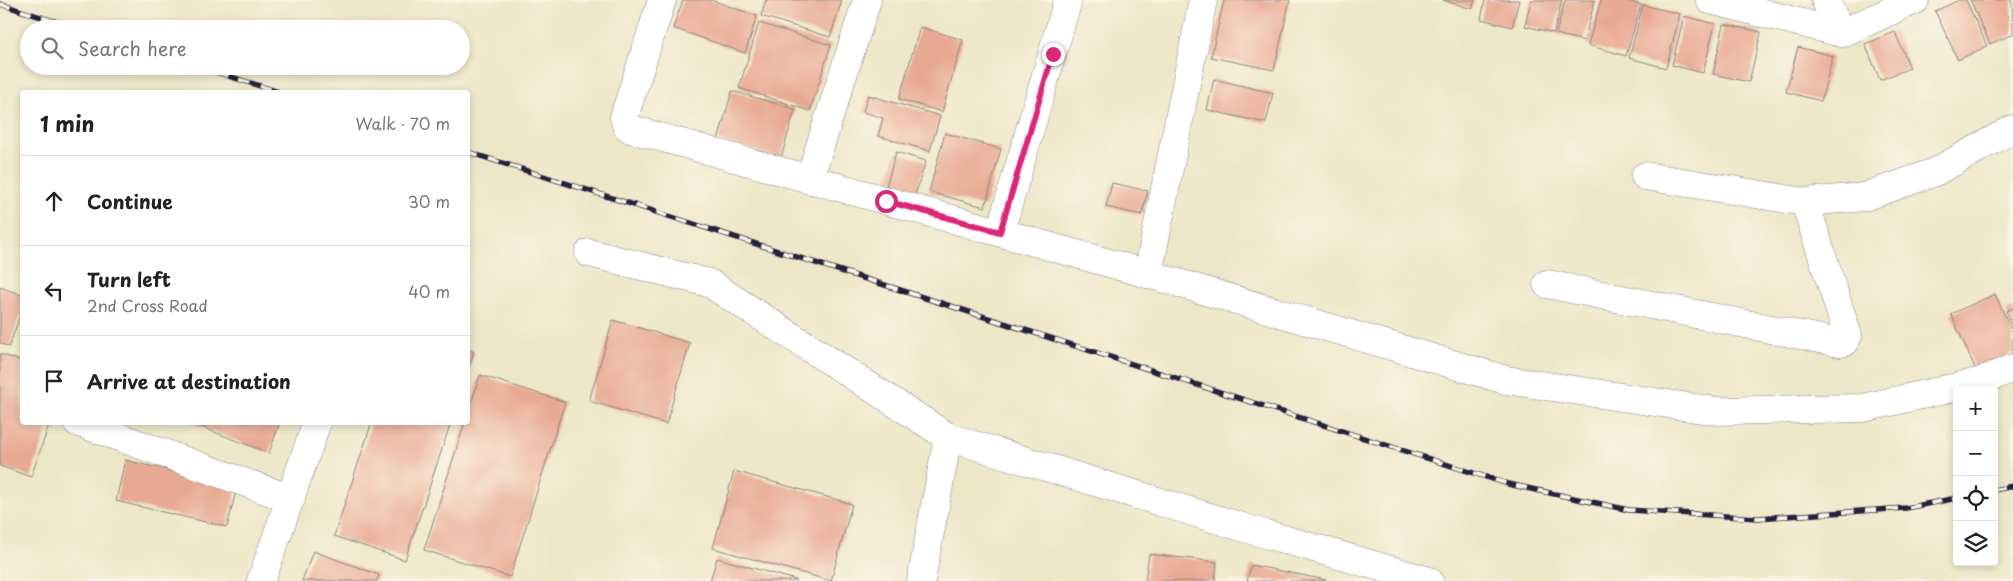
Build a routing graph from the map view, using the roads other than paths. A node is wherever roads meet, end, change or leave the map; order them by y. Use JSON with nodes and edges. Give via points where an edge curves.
{"nodes":[{"id":1,"x":662,"y":0,"type":"edge"},
{"id":2,"x":867,"y":0,"type":"edge"},
{"id":3,"x":1068,"y":0,"type":"edge"},
{"id":4,"x":1203,"y":0,"type":"edge"},
{"id":5,"x":1710,"y":0,"type":"edge"},
{"id":6,"x":1826,"y":0,"type":"edge"},
{"id":7,"x":1915,"y":0,"type":"edge"},
{"id":8,"x":1842,"y":33,"type":"junction"},
{"id":9,"x":2013,"y":129,"type":"edge"},
{"id":10,"x":1645,"y":176,"type":"dead end"},
{"id":11,"x":809,"y":180,"type":"junction"},
{"id":12,"x":1805,"y":202,"type":"junction"},
{"id":13,"x":1000,"y":232,"type":"junction"},
{"id":14,"x":589,"y":253,"type":"dead end"},
{"id":15,"x":1148,"y":274,"type":"junction"},
{"id":16,"x":1547,"y":284,"type":"dead end"},
{"id":17,"x":2013,"y":368,"type":"edge"},
{"id":18,"x":85,"y":425,"type":"edge"},
{"id":19,"x":316,"y":425,"type":"edge"},
{"id":20,"x":948,"y":437,"type":"junction"},
{"id":21,"x":291,"y":499,"type":"junction"},
{"id":22,"x":261,"y":581,"type":"edge"},
{"id":23,"x":921,"y":581,"type":"edge"},
{"id":24,"x":1430,"y":581,"type":"edge"}],
"edges":[{"from":1,"to":11,"type":"street","via":[[624,118],[626,125]]},
{"from":2,"to":11,"type":"street"},
{"from":3,"to":13,"type":"street"},
{"from":4,"to":15,"type":"street"},
{"from":5,"to":8,"type":"street"},
{"from":6,"to":8,"type":"street"},
{"from":7,"to":8,"type":"street"},
{"from":9,"to":12,"type":"street","via":[[1935,172],[1864,197]]},
{"from":10,"to":12,"type":"street"},
{"from":11,"to":13,"type":"street"},
{"from":12,"to":16,"type":"street","via":[[1848,336],[1845,342]]},
{"from":13,"to":15,"type":"street"},
{"from":14,"to":20,"type":"street","via":[[709,283]]},
{"from":15,"to":17,"type":"street","via":[[1506,380],[1716,411],[1863,408],[1979,382]]},
{"from":18,"to":21,"type":"street"},
{"from":19,"to":21,"type":"street"},
{"from":20,"to":23,"type":"street"},
{"from":20,"to":24,"type":"street"},
{"from":21,"to":22,"type":"street"}]}
